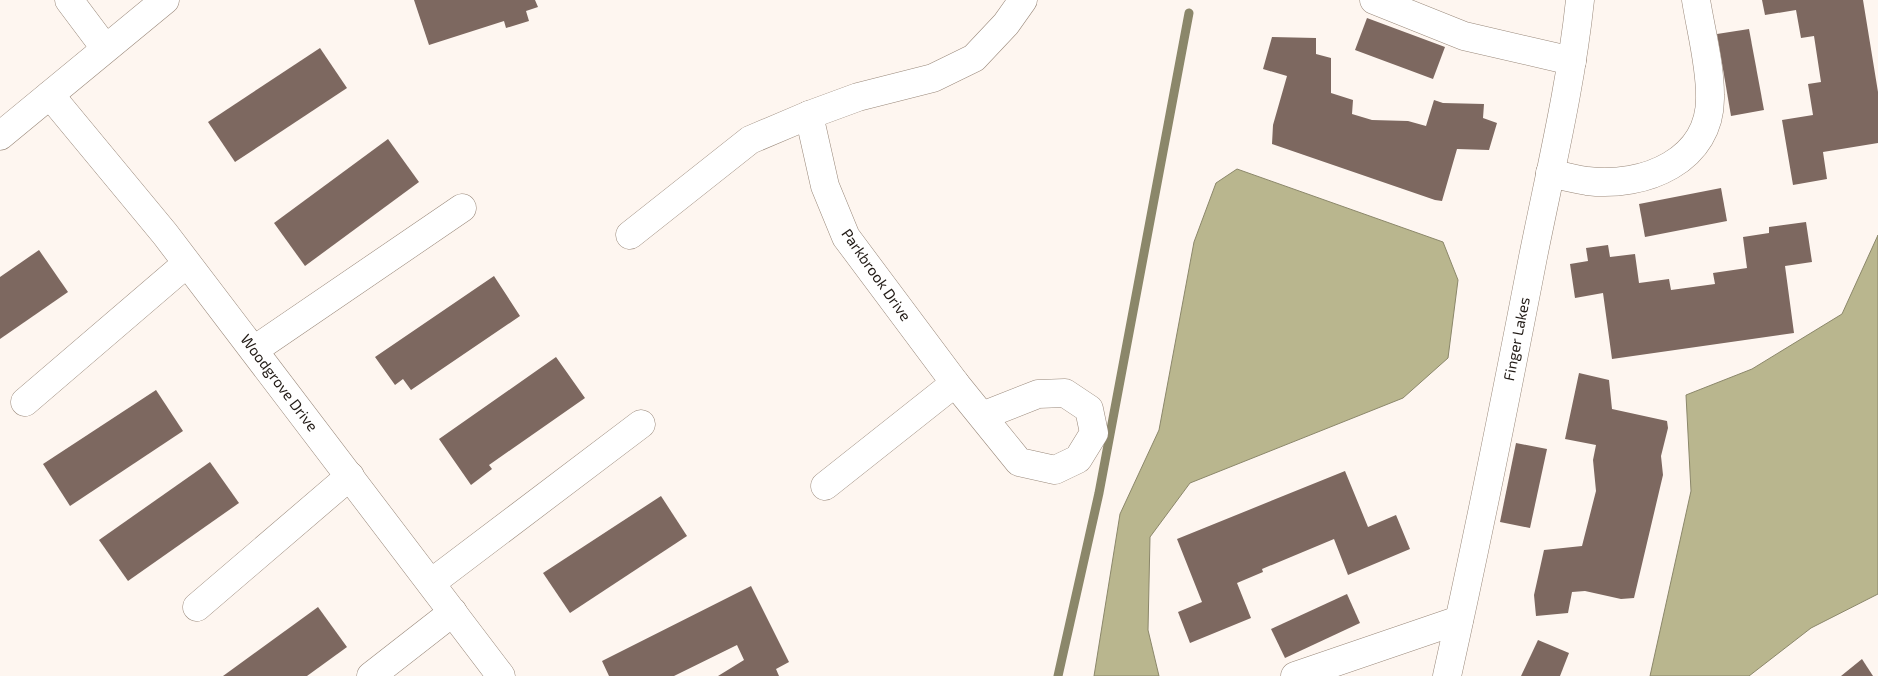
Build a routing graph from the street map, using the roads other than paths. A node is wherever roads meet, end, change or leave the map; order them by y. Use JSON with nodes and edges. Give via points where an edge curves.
{"nodes":[{"id":1,"x":69,"y":0,"type":"edge"},
{"id":2,"x":166,"y":0,"type":"edge"},
{"id":3,"x":1023,"y":0,"type":"edge"},
{"id":4,"x":1374,"y":0,"type":"edge"},
{"id":5,"x":1580,"y":0,"type":"edge"},
{"id":6,"x":1696,"y":0,"type":"edge"},
{"id":7,"x":106,"y":48,"type":"junction"},
{"id":8,"x":1572,"y":61,"type":"junction"},
{"id":9,"x":50,"y":95,"type":"junction"},
{"id":10,"x":809,"y":115,"type":"junction"},
{"id":11,"x":0,"y":136,"type":"edge"},
{"id":12,"x":1550,"y":173,"type":"junction"},
{"id":13,"x":462,"y":208,"type":"dead end"},
{"id":14,"x":630,"y":235,"type":"dead end"},
{"id":15,"x":186,"y":264,"type":"junction"},
{"id":16,"x":254,"y":350,"type":"junction"},
{"id":17,"x":955,"y":383,"type":"junction"},
{"id":18,"x":25,"y":402,"type":"dead end"},
{"id":19,"x":982,"y":416,"type":"dead end"},
{"id":20,"x":641,"y":424,"type":"dead end"},
{"id":21,"x":350,"y":476,"type":"junction"},
{"id":22,"x":825,"y":486,"type":"dead end"},
{"id":23,"x":431,"y":583,"type":"junction"},
{"id":24,"x":197,"y":607,"type":"dead end"},
{"id":25,"x":453,"y":612,"type":"junction"},
{"id":26,"x":1459,"y":620,"type":"junction"},
{"id":27,"x":371,"y":676,"type":"edge"},
{"id":28,"x":501,"y":676,"type":"edge"},
{"id":29,"x":1295,"y":676,"type":"edge"},
{"id":30,"x":1447,"y":676,"type":"edge"}],
"edges":[{"from":1,"to":7,"type":"street"},
{"from":2,"to":7,"type":"street"},
{"from":3,"to":10,"type":"street","via":[[1006,24],[974,58],[933,78],[858,97]]},
{"from":4,"to":8,"type":"street","via":[[1464,36]]},
{"from":5,"to":8,"type":"street","name":"Finger Lakes"},
{"from":6,"to":12,"type":"street","via":[[1710,95],[1701,137],[1688,154],[1671,167],[1618,182],[1588,181]]},
{"from":7,"to":9,"type":"street"},
{"from":8,"to":12,"type":"street","name":"Finger Lakes"},
{"from":9,"to":11,"type":"street"},
{"from":9,"to":15,"type":"street","name":"Woodgrove Drive","via":[[117,174]]},
{"from":10,"to":14,"type":"street","via":[[750,140]]},
{"from":10,"to":17,"type":"street","name":"Parkbrook Drive","via":[[824,186],[846,237]]},
{"from":12,"to":26,"type":"street","name":"Finger Lakes"},
{"from":13,"to":16,"type":"street"},
{"from":15,"to":16,"type":"street","name":"Woodgrove Drive"},
{"from":15,"to":18,"type":"street"},
{"from":16,"to":21,"type":"street","name":"Woodgrove Drive"},
{"from":17,"to":19,"type":"street","name":"Parkbrook Drive"},
{"from":17,"to":22,"type":"street"},
{"from":20,"to":23,"type":"street"},
{"from":21,"to":23,"type":"street","name":"Woodgrove Drive"},
{"from":21,"to":24,"type":"street"},
{"from":23,"to":25,"type":"street","name":"Woodgrove Drive"},
{"from":25,"to":27,"type":"street"},
{"from":25,"to":28,"type":"street","name":"Woodgrove Drive"},
{"from":26,"to":29,"type":"street"},
{"from":26,"to":30,"type":"street","name":"Finger Lakes"}]}
